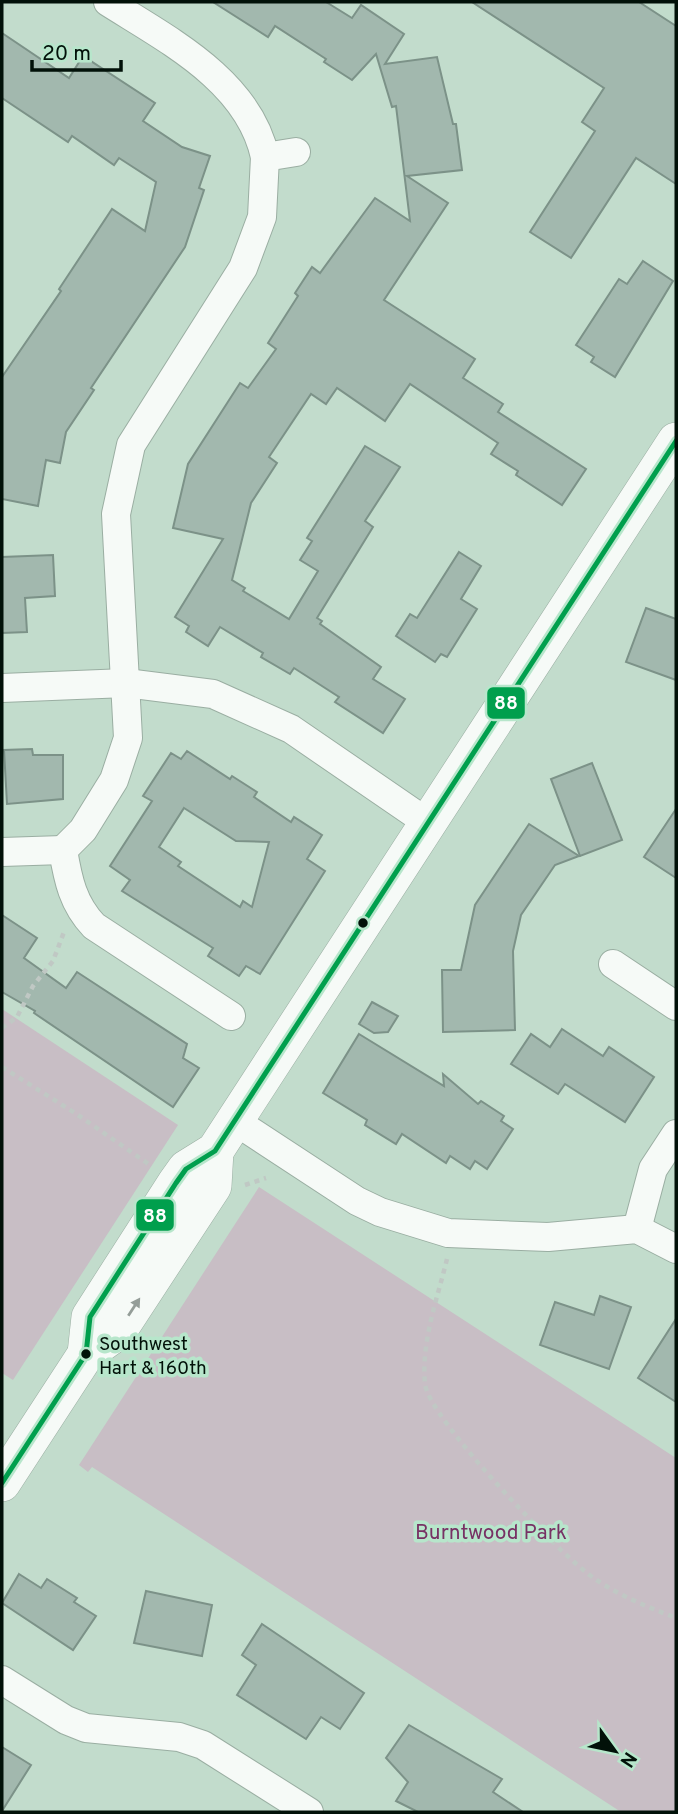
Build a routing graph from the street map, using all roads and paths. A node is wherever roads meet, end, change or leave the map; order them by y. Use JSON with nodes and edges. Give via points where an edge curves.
{"nodes":[{"id":1,"x":108,"y":2,"type":"edge"},
{"id":2,"x":296,"y":152,"type":"dead end"},
{"id":3,"x":265,"y":157,"type":"junction"},
{"id":4,"x":676,"y":442,"type":"edge"},
{"id":5,"x":126,"y":683,"type":"junction"},
{"id":6,"x":2,"y":688,"type":"edge"},
{"id":7,"x":428,"y":823,"type":"junction"},
{"id":8,"x":63,"y":850,"type":"junction"},
{"id":9,"x":2,"y":852,"type":"edge"},
{"id":10,"x":82,"y":913,"type":"junction"},
{"id":11,"x":613,"y":964,"type":"dead end"},
{"id":12,"x":676,"y":1006,"type":"edge"},
{"id":13,"x":231,"y":1016,"type":"dead end"},
{"id":14,"x":2,"y":1028,"type":"edge"},
{"id":15,"x":2,"y":1067,"type":"edge"},
{"id":16,"x":235,"y":1121,"type":"junction"},
{"id":17,"x":676,"y":1134,"type":"edge"},
{"id":18,"x":159,"y":1171,"type":"dead end"},
{"id":19,"x":637,"y":1229,"type":"junction"},
{"id":20,"x":448,"y":1233,"type":"junction"},
{"id":21,"x":676,"y":1249,"type":"edge"},
{"id":22,"x":2,"y":1483,"type":"edge"},
{"id":23,"x":676,"y":1618,"type":"edge"},
{"id":24,"x":2,"y":1680,"type":"edge"},
{"id":25,"x":309,"y":1812,"type":"edge"}],
"edges":[{"from":1,"to":3,"type":"street","via":[[195,58],[213,75],[244,108]]},
{"from":2,"to":3,"type":"street"},
{"from":3,"to":5,"type":"street","via":[[262,217],[243,268],[131,445],[116,514]]},
{"from":4,"to":7,"type":"main road"},
{"from":5,"to":6,"type":"street"},
{"from":5,"to":7,"type":"street","via":[[213,694],[291,729]]},
{"from":5,"to":8,"type":"street","via":[[124,759],[83,830]]},
{"from":7,"to":16,"type":"main road"},
{"from":8,"to":9,"type":"street"},
{"from":8,"to":10,"type":"street","via":[[68,883]]},
{"from":10,"to":13,"type":"street","via":[[106,934]]},
{"from":10,"to":14,"type":"path","via":[[61,935],[53,961],[17,1017]]},
{"from":11,"to":12,"type":"street"},
{"from":15,"to":18,"type":"path"},
{"from":16,"to":20,"type":"street","via":[[357,1201]]},
{"from":16,"to":22,"type":"main road","via":[[215,1151],[186,1169],[90,1317],[86,1354]]},
{"from":17,"to":19,"type":"street","via":[[653,1169]]},
{"from":19,"to":20,"type":"street","via":[[548,1237]]},
{"from":19,"to":21,"type":"street"},
{"from":20,"to":23,"type":"path","via":[[448,1256],[426,1344],[425,1387],[435,1408],[510,1500],[593,1578]]},
{"from":24,"to":25,"type":"street","via":[[86,1728],[179,1737],[203,1745]]}]}
